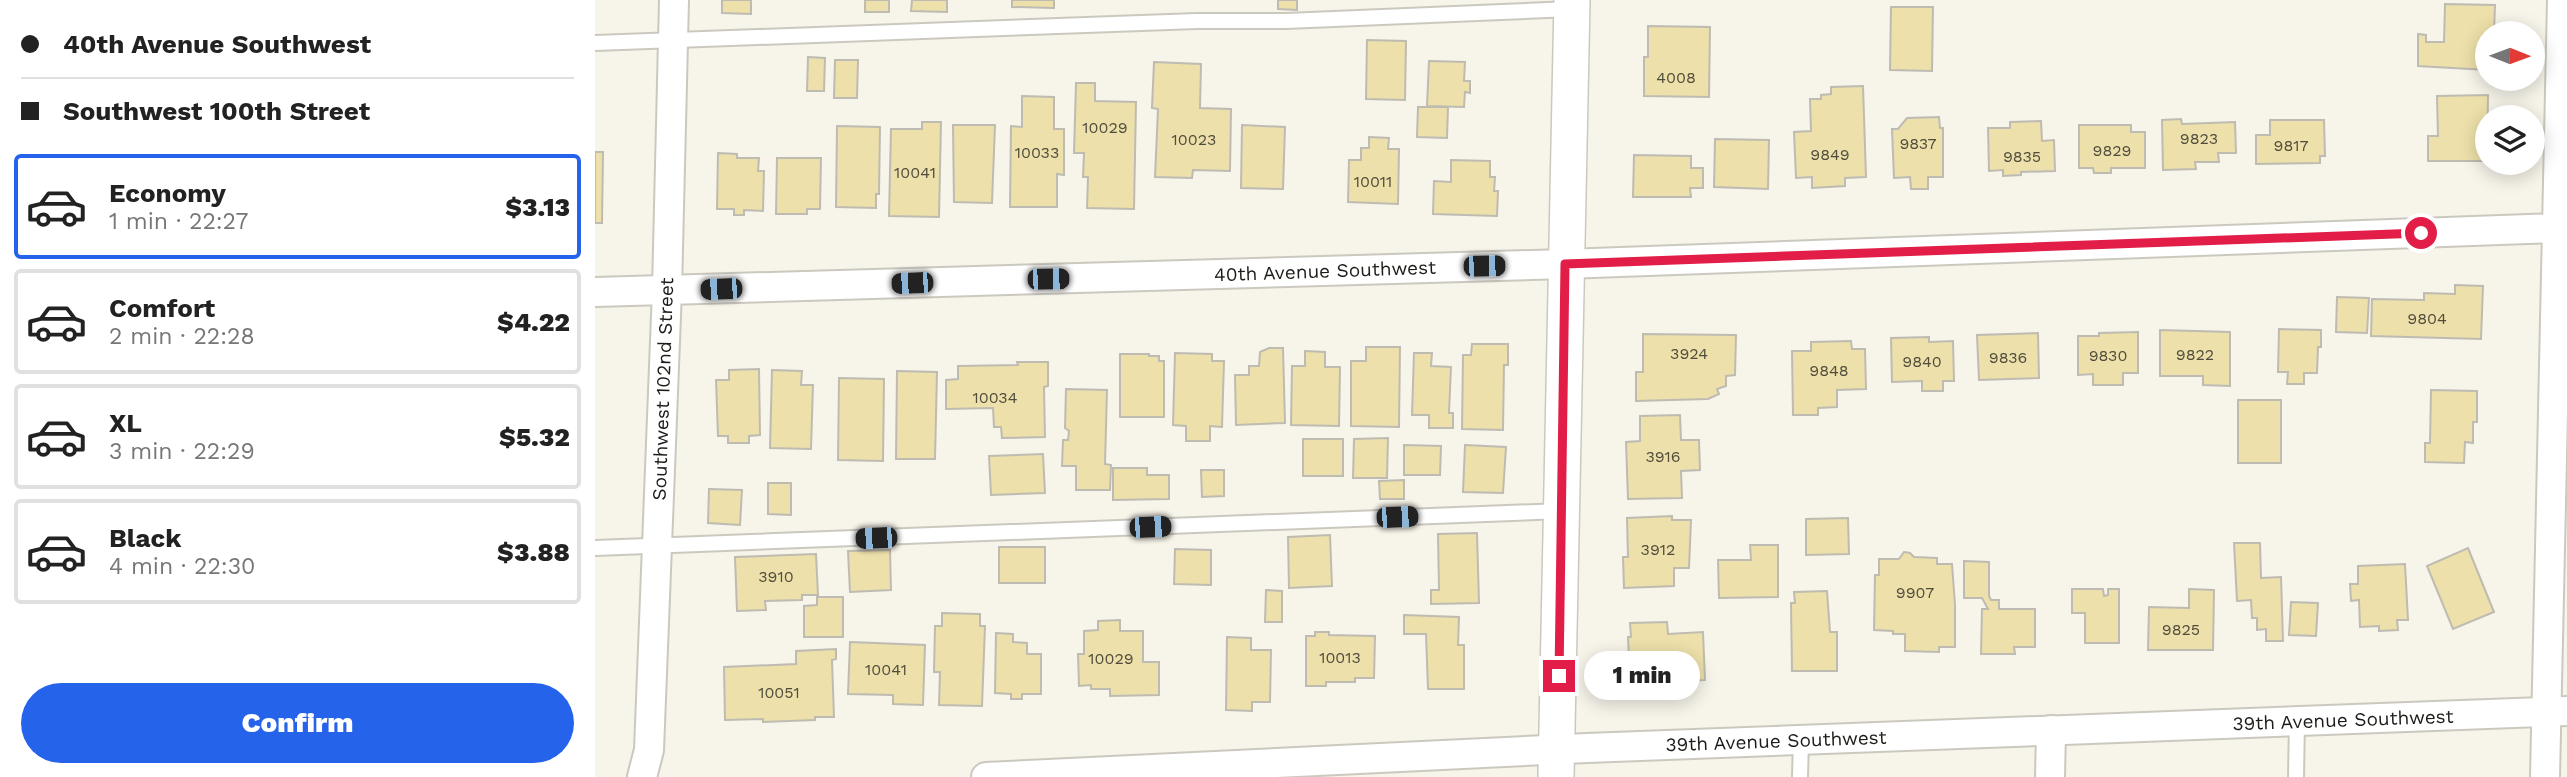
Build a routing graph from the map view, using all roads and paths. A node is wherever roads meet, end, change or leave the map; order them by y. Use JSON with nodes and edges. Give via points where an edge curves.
{"nodes":[{"id":1,"x":674,"y":0,"type":"edge"},
{"id":2,"x":2562,"y":0,"type":"edge"},
{"id":3,"x":1571,"y":4,"type":"edge"},
{"id":4,"x":673,"y":41,"type":"junction"},
{"id":5,"x":595,"y":43,"type":"edge"},
{"id":6,"x":2558,"y":228,"type":"junction"},
{"id":7,"x":1565,"y":264,"type":"junction"},
{"id":8,"x":667,"y":290,"type":"junction"},
{"id":9,"x":595,"y":292,"type":"edge"},
{"id":10,"x":1562,"y":511,"type":"junction"},
{"id":11,"x":657,"y":547,"type":"junction"},
{"id":12,"x":595,"y":548,"type":"edge"},
{"id":13,"x":2557,"y":712,"type":"edge"},
{"id":14,"x":2297,"y":721,"type":"junction"},
{"id":15,"x":2051,"y":730,"type":"junction"},
{"id":16,"x":1801,"y":740,"type":"junction"},
{"id":17,"x":1557,"y":763,"type":"edge"},
{"id":18,"x":1073,"y":774,"type":"edge"},
{"id":19,"x":642,"y":777,"type":"edge"},
{"id":20,"x":986,"y":777,"type":"edge"},
{"id":21,"x":1800,"y":777,"type":"edge"},
{"id":22,"x":2050,"y":777,"type":"edge"},
{"id":23,"x":2296,"y":777,"type":"edge"},
{"id":24,"x":2545,"y":777,"type":"edge"}],
"edges":[{"from":1,"to":4,"type":"street","name":"Southwest 102nd Street"},
{"from":2,"to":6,"type":"street"},
{"from":3,"to":4,"type":"lane","via":[[1286,21]]},
{"from":3,"to":7,"type":"street"},
{"from":4,"to":5,"type":"lane"},
{"from":4,"to":8,"type":"street","name":"Southwest 102nd Street"},
{"from":6,"to":7,"type":"street","name":"40th Avenue Southwest"},
{"from":6,"to":13,"type":"street"},
{"from":7,"to":8,"type":"street","name":"40th Avenue Southwest"},
{"from":7,"to":10,"type":"street"},
{"from":8,"to":9,"type":"street","name":"40th Avenue Southwest"},
{"from":8,"to":11,"type":"street","name":"Southwest 102nd Street"},
{"from":10,"to":11,"type":"lane"},
{"from":10,"to":17,"type":"street"},
{"from":11,"to":12,"type":"lane"},
{"from":11,"to":19,"type":"street","name":"Southwest 102nd Street","via":[[649,750]]},
{"from":13,"to":14,"type":"street","name":"39th Avenue Southwest"},
{"from":13,"to":24,"type":"street"},
{"from":14,"to":15,"type":"street","name":"39th Avenue Southwest"},
{"from":14,"to":23,"type":"lane"},
{"from":15,"to":16,"type":"street","name":"39th Avenue Southwest"},
{"from":15,"to":22,"type":"street"},
{"from":16,"to":17,"type":"street","name":"39th Avenue Southwest"},
{"from":16,"to":21,"type":"lane"},
{"from":17,"to":18,"type":"street","name":"39th Avenue Southwest"},
{"from":18,"to":20,"type":"street","name":"39th Avenue Southwest"}]}
